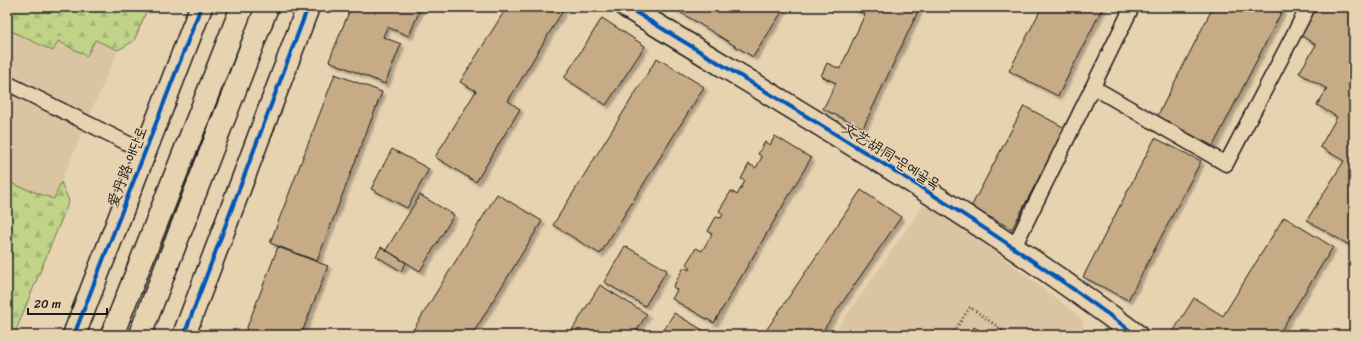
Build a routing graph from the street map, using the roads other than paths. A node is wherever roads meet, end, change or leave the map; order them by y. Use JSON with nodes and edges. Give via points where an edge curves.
{"nodes":[{"id":1,"x":201,"y":7,"type":"edge"},
{"id":2,"x":242,"y":7,"type":"edge"},
{"id":3,"x":267,"y":7,"type":"edge"},
{"id":4,"x":308,"y":7,"type":"edge"},
{"id":5,"x":627,"y":7,"type":"edge"},
{"id":6,"x":1132,"y":7,"type":"edge"},
{"id":7,"x":1308,"y":7,"type":"edge"},
{"id":8,"x":7,"y":83,"type":"edge"},
{"id":9,"x":1093,"y":87,"type":"junction"},
{"id":10,"x":145,"y":152,"type":"junction"},
{"id":11,"x":1013,"y":249,"type":"junction"},
{"id":12,"x":74,"y":335,"type":"edge"},
{"id":13,"x":112,"y":335,"type":"edge"},
{"id":14,"x":140,"y":335,"type":"edge"},
{"id":15,"x":184,"y":335,"type":"edge"},
{"id":16,"x":1136,"y":335,"type":"edge"}],
"edges":[{"from":1,"to":10,"type":"street","name":"爱丹路 애단로"},
{"from":2,"to":13,"type":"street"},
{"from":3,"to":14,"type":"street"},
{"from":4,"to":15,"type":"street"},
{"from":5,"to":11,"type":"street","name":"文艺胡同 문예골목","via":[[923,189]]},
{"from":6,"to":9,"type":"lane"},
{"from":7,"to":9,"type":"lane","via":[[1226,164]]},
{"from":8,"to":10,"type":"lane"},
{"from":9,"to":11,"type":"lane"},
{"from":10,"to":12,"type":"street","name":"爱丹路 애단로"},
{"from":11,"to":16,"type":"street","name":"文艺胡同 문예골목"}]}
